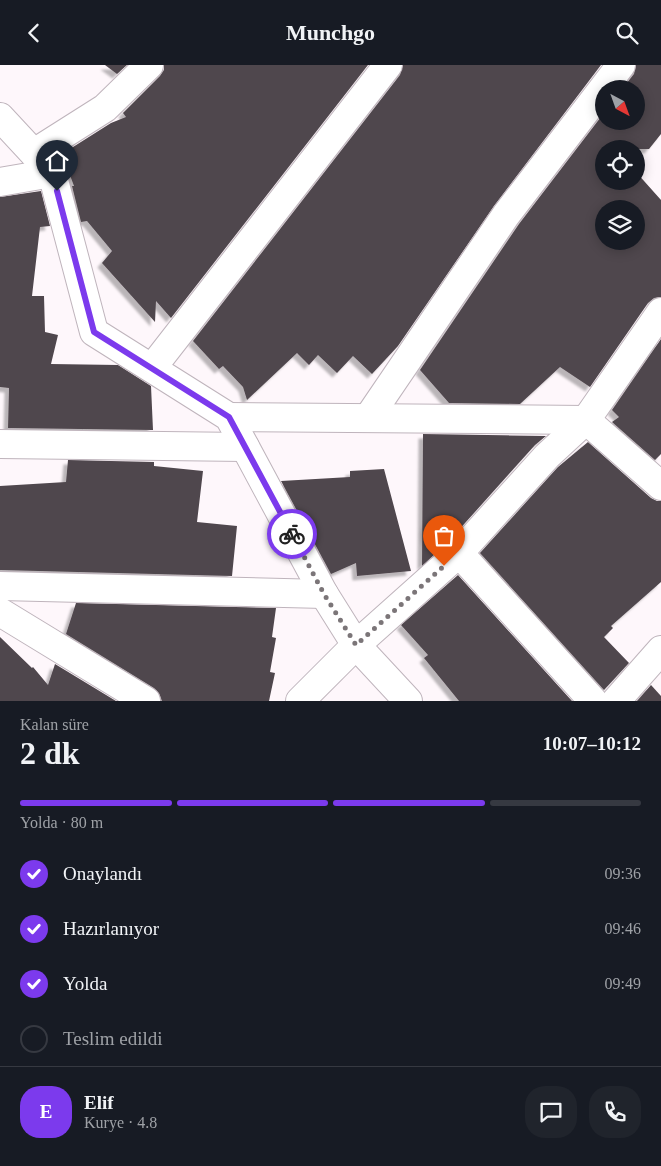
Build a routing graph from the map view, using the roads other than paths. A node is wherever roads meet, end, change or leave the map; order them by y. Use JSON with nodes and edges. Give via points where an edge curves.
{"nodes":[{"id":1,"x":149,"y":65,"type":"edge"},
{"id":2,"x":388,"y":65,"type":"edge"},
{"id":3,"x":621,"y":65,"type":"edge"},
{"id":4,"x":0,"y":117,"type":"edge"},
{"id":5,"x":34,"y":153,"type":"junction"},
{"id":6,"x":52,"y":173,"type":"junction"},
{"id":7,"x":0,"y":182,"type":"edge"},
{"id":8,"x":661,"y":312,"type":"edge"},
{"id":9,"x":152,"y":369,"type":"junction"},
{"id":10,"x":229,"y":417,"type":"junction"},
{"id":11,"x":368,"y":418,"type":"junction"},
{"id":12,"x":586,"y":420,"type":"junction"},
{"id":13,"x":0,"y":445,"type":"edge"},
{"id":14,"x":245,"y":447,"type":"junction"},
{"id":15,"x":661,"y":486,"type":"edge"},
{"id":16,"x":458,"y":553,"type":"junction"},
{"id":17,"x":0,"y":586,"type":"edge"},
{"id":18,"x":324,"y":594,"type":"junction"},
{"id":19,"x":0,"y":611,"type":"edge"},
{"id":20,"x":356,"y":645,"type":"junction"},
{"id":21,"x":661,"y":650,"type":"edge"},
{"id":22,"x":146,"y":701,"type":"edge"},
{"id":23,"x":300,"y":701,"type":"edge"},
{"id":24,"x":408,"y":701,"type":"edge"},
{"id":25,"x":593,"y":701,"type":"edge"},
{"id":26,"x":616,"y":701,"type":"edge"}],
"edges":[{"from":1,"to":5,"type":"street","via":[[104,108]]},
{"from":2,"to":9,"type":"street"},
{"from":3,"to":11,"type":"street","via":[[506,215]]},
{"from":4,"to":5,"type":"street"},
{"from":5,"to":6,"type":"street"},
{"from":6,"to":7,"type":"street"},
{"from":6,"to":9,"type":"street","via":[[94,332]]},
{"from":8,"to":12,"type":"street"},
{"from":9,"to":10,"type":"street"},
{"from":10,"to":11,"type":"street"},
{"from":10,"to":14,"type":"street"},
{"from":11,"to":12,"type":"street"},
{"from":12,"to":15,"type":"street"},
{"from":12,"to":16,"type":"street","via":[[547,456]]},
{"from":13,"to":14,"type":"street"},
{"from":14,"to":18,"type":"street"},
{"from":16,"to":20,"type":"street"},
{"from":16,"to":25,"type":"street"},
{"from":17,"to":18,"type":"street"},
{"from":18,"to":20,"type":"street"},
{"from":19,"to":22,"type":"street"},
{"from":20,"to":23,"type":"street"},
{"from":20,"to":24,"type":"street"},
{"from":21,"to":26,"type":"street"}]}
